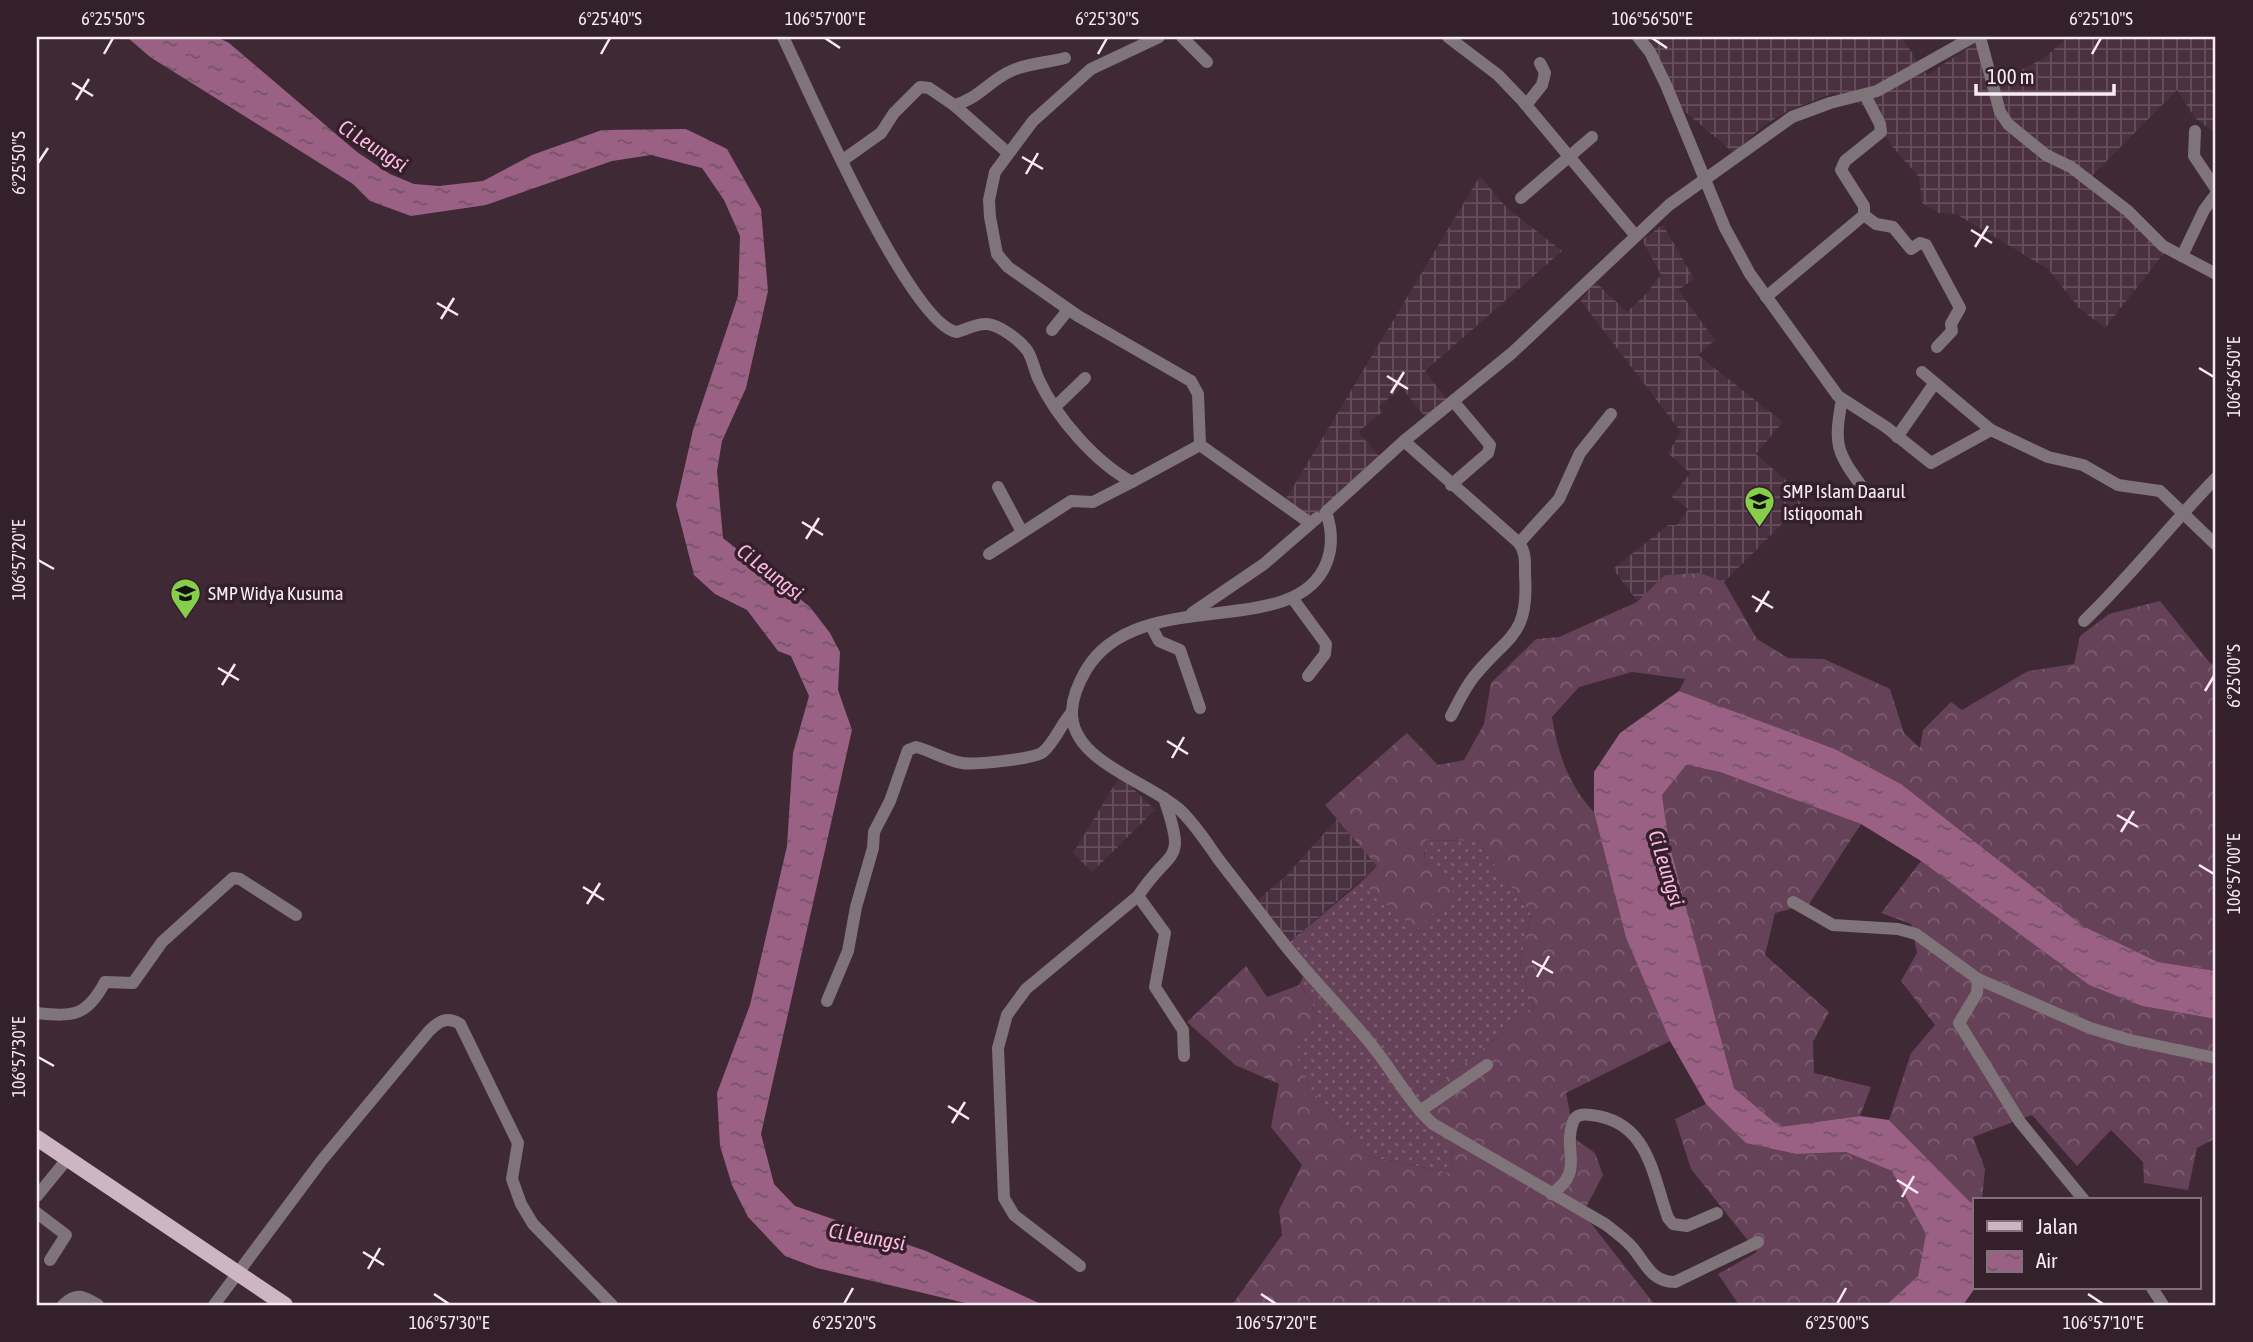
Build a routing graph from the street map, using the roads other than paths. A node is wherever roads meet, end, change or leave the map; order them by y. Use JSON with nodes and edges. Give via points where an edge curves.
{"nodes":[{"id":1,"x":783,"y":37,"type":"edge"},
{"id":2,"x":1159,"y":37,"type":"edge"},
{"id":3,"x":1182,"y":37,"type":"edge"},
{"id":4,"x":1448,"y":37,"type":"edge"},
{"id":5,"x":1638,"y":37,"type":"edge"},
{"id":6,"x":1973,"y":37,"type":"edge"},
{"id":7,"x":1980,"y":37,"type":"edge"},
{"id":8,"x":1065,"y":58,"type":"dead end"},
{"id":9,"x":1207,"y":62,"type":"dead end"},
{"id":10,"x":1539,"y":63,"type":"dead end"},
{"id":11,"x":1865,"y":95,"type":"junction"},
{"id":12,"x":1526,"y":104,"type":"junction"},
{"id":13,"x":954,"y":105,"type":"junction"},
{"id":14,"x":2195,"y":131,"type":"dead end"},
{"id":15,"x":1592,"y":137,"type":"dead end"},
{"id":16,"x":1008,"y":153,"type":"junction"},
{"id":17,"x":1571,"y":157,"type":"junction"},
{"id":18,"x":843,"y":160,"type":"junction"},
{"id":19,"x":1706,"y":181,"type":"junction"},
{"id":20,"x":2216,"y":192,"type":"edge"},
{"id":21,"x":1521,"y":198,"type":"dead end"},
{"id":22,"x":1864,"y":215,"type":"junction"},
{"id":23,"x":1635,"y":235,"type":"junction"},
{"id":24,"x":2182,"y":256,"type":"junction"},
{"id":25,"x":2216,"y":274,"type":"edge"},
{"id":26,"x":1766,"y":297,"type":"junction"},
{"id":27,"x":1068,"y":310,"type":"junction"},
{"id":28,"x":1052,"y":330,"type":"dead end"},
{"id":29,"x":1937,"y":347,"type":"dead end"},
{"id":30,"x":1922,"y":372,"type":"dead end"},
{"id":31,"x":1085,"y":378,"type":"dead end"},
{"id":32,"x":1934,"y":384,"type":"junction"},
{"id":33,"x":1842,"y":399,"type":"junction"},
{"id":34,"x":1454,"y":402,"type":"junction"},
{"id":35,"x":1056,"y":406,"type":"junction"},
{"id":36,"x":1611,"y":414,"type":"dead end"},
{"id":37,"x":1991,"y":430,"type":"junction"},
{"id":38,"x":1897,"y":437,"type":"junction"},
{"id":39,"x":1404,"y":441,"type":"junction"},
{"id":40,"x":1200,"y":445,"type":"junction"},
{"id":41,"x":2216,"y":478,"type":"edge"},
{"id":42,"x":1132,"y":482,"type":"junction"},
{"id":43,"x":1451,"y":485,"type":"junction"},
{"id":44,"x":998,"y":487,"type":"dead end"},
{"id":45,"x":1865,"y":491,"type":"dead end"},
{"id":46,"x":2184,"y":511,"type":"junction"},
{"id":47,"x":1326,"y":512,"type":"junction"},
{"id":48,"x":1310,"y":523,"type":"junction"},
{"id":49,"x":1022,"y":532,"type":"junction"},
{"id":50,"x":1519,"y":543,"type":"junction"},
{"id":51,"x":2216,"y":545,"type":"edge"},
{"id":52,"x":989,"y":554,"type":"dead end"},
{"id":53,"x":1293,"y":599,"type":"junction"},
{"id":54,"x":1190,"y":614,"type":"junction"},
{"id":55,"x":2084,"y":621,"type":"dead end"},
{"id":56,"x":1151,"y":626,"type":"junction"},
{"id":57,"x":1308,"y":676,"type":"dead end"},
{"id":58,"x":1200,"y":708,"type":"dead end"},
{"id":59,"x":1072,"y":712,"type":"junction"},
{"id":60,"x":1451,"y":716,"type":"dead end"},
{"id":61,"x":1164,"y":798,"type":"junction"},
{"id":62,"x":1138,"y":896,"type":"junction"},
{"id":63,"x":1793,"y":902,"type":"dead end"},
{"id":64,"x":296,"y":915,"type":"dead end"},
{"id":65,"x":1978,"y":979,"type":"junction"},
{"id":66,"x":827,"y":1001,"type":"dead end"},
{"id":67,"x":37,"y":1013,"type":"edge"},
{"id":68,"x":1184,"y":1056,"type":"dead end"},
{"id":69,"x":2216,"y":1058,"type":"edge"},
{"id":70,"x":1487,"y":1065,"type":"dead end"},
{"id":71,"x":1420,"y":1111,"type":"junction"},
{"id":72,"x":37,"y":1138,"type":"edge"},
{"id":73,"x":68,"y":1158,"type":"junction"},
{"id":74,"x":1551,"y":1194,"type":"junction"},
{"id":75,"x":37,"y":1196,"type":"edge"},
{"id":76,"x":2082,"y":1198,"type":"edge"},
{"id":77,"x":37,"y":1213,"type":"edge"},
{"id":78,"x":1717,"y":1213,"type":"dead end"},
{"id":79,"x":1758,"y":1242,"type":"dead end"},
{"id":80,"x":50,"y":1260,"type":"dead end"},
{"id":81,"x":1080,"y":1266,"type":"dead end"},
{"id":82,"x":238,"y":1272,"type":"junction"},
{"id":83,"x":63,"y":1305,"type":"edge"},
{"id":84,"x":98,"y":1305,"type":"edge"},
{"id":85,"x":214,"y":1305,"type":"edge"},
{"id":86,"x":285,"y":1305,"type":"edge"},
{"id":87,"x":612,"y":1305,"type":"edge"}],
"edges":[{"from":1,"to":18,"type":"street"},
{"from":2,"to":16,"type":"street","via":[[1091,69],[1033,121]]},
{"from":3,"to":9,"type":"street"},
{"from":4,"to":12,"type":"street","via":[[1498,75]]},
{"from":5,"to":19,"type":"street","via":[[1666,85]]},
{"from":6,"to":11,"type":"street"},
{"from":7,"to":24,"type":"street","via":[[2003,119],[2046,155],[2071,167],[2128,211],[2163,246]]},
{"from":8,"to":13,"type":"street","via":[[1008,71],[970,100]]},
{"from":10,"to":12,"type":"street","via":[[1544,78]]},
{"from":11,"to":19,"type":"street","via":[[1792,117]]},
{"from":11,"to":22,"type":"street","via":[[1881,132],[1844,161],[1841,170],[1864,205]]},
{"from":12,"to":17,"type":"street"},
{"from":13,"to":16,"type":"street"},
{"from":13,"to":18,"type":"street","via":[[920,87],[881,134]]},
{"from":14,"to":20,"type":"street","via":[[2194,156]]},
{"from":15,"to":17,"type":"street"},
{"from":16,"to":27,"type":"street","via":[[995,172],[989,200],[997,254]]},
{"from":17,"to":21,"type":"street"},
{"from":17,"to":23,"type":"street"},
{"from":18,"to":35,"type":"street","via":[[877,230],[931,315],[951,331],[987,324],[1006,333],[1026,349],[1038,380]]},
{"from":19,"to":23,"type":"street"},
{"from":19,"to":26,"type":"street","via":[[1739,258]]},
{"from":20,"to":24,"type":"street"},
{"from":22,"to":26,"type":"street"},
{"from":22,"to":29,"type":"street","via":[[1876,225],[1893,227],[1911,249],[1926,245],[1939,265],[1960,308],[1952,331]]},
{"from":23,"to":34,"type":"street"},
{"from":24,"to":25,"type":"street"},
{"from":26,"to":33,"type":"street"},
{"from":27,"to":28,"type":"street"},
{"from":27,"to":40,"type":"street","via":[[1195,385]]},
{"from":30,"to":32,"type":"street"},
{"from":31,"to":35,"type":"street"},
{"from":32,"to":37,"type":"street"},
{"from":32,"to":38,"type":"street"},
{"from":33,"to":38,"type":"street"},
{"from":33,"to":45,"type":"street","via":[[1836,442]]},
{"from":34,"to":39,"type":"street"},
{"from":34,"to":43,"type":"street","via":[[1490,445],[1488,453]]},
{"from":35,"to":42,"type":"street","via":[[1080,440]]},
{"from":36,"to":50,"type":"street","via":[[1580,453],[1559,499]]},
{"from":37,"to":38,"type":"street","via":[[1931,463]]},
{"from":37,"to":46,"type":"street","via":[[2048,457],[2083,465],[2118,485],[2160,491]]},
{"from":39,"to":43,"type":"street"},
{"from":39,"to":47,"type":"street"},
{"from":40,"to":42,"type":"street"},
{"from":40,"to":48,"type":"street"},
{"from":41,"to":46,"type":"street"},
{"from":42,"to":49,"type":"street","via":[[1093,502],[1071,501]]},
{"from":43,"to":50,"type":"street"},
{"from":44,"to":49,"type":"street"},
{"from":46,"to":51,"type":"street"},
{"from":46,"to":55,"type":"street","via":[[2129,578]]},
{"from":47,"to":48,"type":"street"},
{"from":47,"to":53,"type":"street","via":[[1331,529],[1325,566]]},
{"from":48,"to":54,"type":"street","via":[[1264,564]]},
{"from":49,"to":52,"type":"street"},
{"from":50,"to":60,"type":"street","via":[[1526,580],[1517,631],[1475,674]]},
{"from":53,"to":54,"type":"street"},
{"from":53,"to":57,"type":"street","via":[[1326,644],[1325,654]]},
{"from":54,"to":56,"type":"street"},
{"from":56,"to":58,"type":"street","via":[[1159,641],[1180,650]]},
{"from":56,"to":59,"type":"street","via":[[1118,637],[1094,656],[1078,685]]},
{"from":59,"to":61,"type":"street","via":[[1078,736],[1088,750]]},
{"from":59,"to":66,"type":"street","via":[[1045,751],[1031,757],[970,764],[916,747],[908,750],[874,832],[846,958]]},
{"from":61,"to":62,"type":"street","via":[[1177,835],[1176,847]]},
{"from":61,"to":71,"type":"street","via":[[1190,821],[1308,975],[1376,1049]]},
{"from":62,"to":68,"type":"street","via":[[1165,933],[1155,986],[1183,1030]]},
{"from":62,"to":81,"type":"street","via":[[1017,998],[1007,1015],[999,1048],[1004,1198],[1014,1215]]},
{"from":63,"to":65,"type":"street","via":[[1833,925],[1916,934]]},
{"from":64,"to":67,"type":"street","via":[[233,878],[162,942],[133,983],[105,982],[95,1001],[75,1014]]},
{"from":65,"to":69,"type":"street","via":[[2090,1028]]},
{"from":65,"to":76,"type":"street","via":[[1980,986],[1959,1023],[2020,1122]]},
{"from":70,"to":71,"type":"street"},
{"from":71,"to":74,"type":"street","via":[[1433,1124]]},
{"from":72,"to":73,"type":"main road"},
{"from":73,"to":75,"type":"street"},
{"from":73,"to":82,"type":"main road"},
{"from":74,"to":78,"type":"street","via":[[1570,1174],[1572,1126],[1583,1114],[1608,1117],[1628,1129],[1653,1168],[1673,1224],[1687,1226]]},
{"from":74,"to":79,"type":"street","via":[[1605,1224],[1627,1242],[1649,1271],[1666,1282],[1675,1282]]},
{"from":77,"to":80,"type":"street","via":[[66,1236]]},
{"from":82,"to":85,"type":"street"},
{"from":82,"to":86,"type":"main road"},
{"from":82,"to":87,"type":"street","via":[[322,1160],[429,1031],[447,1019],[460,1024],[517,1143],[513,1179],[521,1204],[533,1224]]},
{"from":83,"to":84,"type":"street","via":[[80,1296]]}]}
